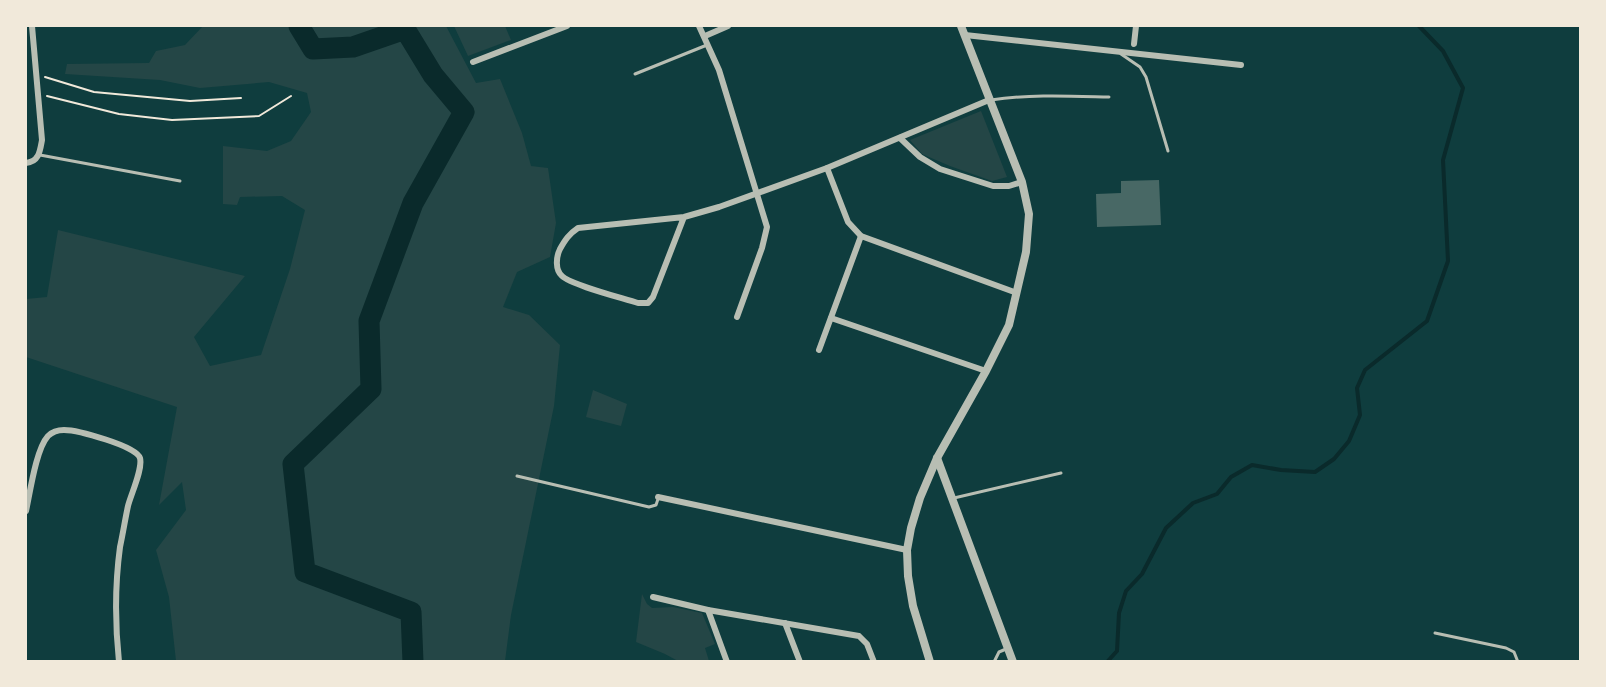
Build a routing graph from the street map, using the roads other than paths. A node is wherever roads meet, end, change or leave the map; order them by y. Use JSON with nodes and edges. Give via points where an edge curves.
{"nodes":[{"id":1,"x":32,"y":26,"type":"edge"},
{"id":2,"x":567,"y":26,"type":"edge"},
{"id":3,"x":699,"y":26,"type":"edge"},
{"id":4,"x":728,"y":26,"type":"edge"},
{"id":5,"x":961,"y":26,"type":"edge"},
{"id":6,"x":1136,"y":26,"type":"edge"},
{"id":7,"x":964,"y":35,"type":"junction"},
{"id":8,"x":705,"y":36,"type":"junction"},
{"id":9,"x":708,"y":44,"type":"junction"},
{"id":10,"x":1134,"y":44,"type":"dead end"},
{"id":11,"x":1120,"y":53,"type":"junction"},
{"id":12,"x":474,"y":62,"type":"dead end"},
{"id":13,"x":1241,"y":65,"type":"dead end"},
{"id":14,"x":635,"y":74,"type":"dead end"},
{"id":15,"x":1109,"y":97,"type":"dead end"},
{"id":16,"x":990,"y":100,"type":"junction"},
{"id":17,"x":900,"y":138,"type":"junction"},
{"id":18,"x":1168,"y":152,"type":"dead end"},
{"id":19,"x":39,"y":155,"type":"junction"},
{"id":20,"x":26,"y":163,"type":"edge"},
{"id":21,"x":827,"y":168,"type":"junction"},
{"id":22,"x":180,"y":182,"type":"dead end"},
{"id":23,"x":1022,"y":182,"type":"junction"},
{"id":24,"x":757,"y":195,"type":"junction"},
{"id":25,"x":684,"y":217,"type":"junction"},
{"id":26,"x":861,"y":236,"type":"junction"},
{"id":27,"x":1017,"y":293,"type":"junction"},
{"id":28,"x":737,"y":317,"type":"dead end"},
{"id":29,"x":831,"y":318,"type":"junction"},
{"id":30,"x":819,"y":350,"type":"dead end"},
{"id":31,"x":986,"y":371,"type":"junction"},
{"id":32,"x":937,"y":458,"type":"junction"},
{"id":33,"x":1061,"y":473,"type":"dead end"},
{"id":34,"x":517,"y":476,"type":"dead end"},
{"id":35,"x":658,"y":497,"type":"joint"},
{"id":36,"x":952,"y":498,"type":"junction"},
{"id":37,"x":26,"y":511,"type":"edge"},
{"id":38,"x":907,"y":550,"type":"junction"},
{"id":39,"x":653,"y":597,"type":"dead end"},
{"id":40,"x":708,"y":610,"type":"junction"},
{"id":41,"x":785,"y":623,"type":"junction"},
{"id":42,"x":1435,"y":633,"type":"dead end"},
{"id":43,"x":1008,"y":649,"type":"junction"},
{"id":44,"x":119,"y":662,"type":"edge"},
{"id":45,"x":727,"y":662,"type":"edge"},
{"id":46,"x":800,"y":662,"type":"edge"},
{"id":47,"x":874,"y":662,"type":"edge"},
{"id":48,"x":930,"y":662,"type":"edge"},
{"id":49,"x":994,"y":662,"type":"edge"},
{"id":50,"x":1013,"y":662,"type":"edge"},
{"id":51,"x":1518,"y":662,"type":"edge"}],
"edges":[{"from":1,"to":19,"type":"street","via":[[42,140]]},
{"from":2,"to":12,"type":"street"},
{"from":3,"to":8,"type":"street"},
{"from":4,"to":8,"type":"street"},
{"from":5,"to":7,"type":"street"},
{"from":6,"to":10,"type":"street"},
{"from":7,"to":11,"type":"street"},
{"from":7,"to":16,"type":"street"},
{"from":8,"to":9,"type":"street"},
{"from":9,"to":14,"type":"lane"},
{"from":9,"to":24,"type":"street"},
{"from":11,"to":13,"type":"street"},
{"from":11,"to":18,"type":"lane","via":[[1140,67],[1146,77]]},
{"from":15,"to":16,"type":"lane","via":[[1057,95]]},
{"from":16,"to":17,"type":"street"},
{"from":16,"to":23,"type":"street"},
{"from":17,"to":21,"type":"street"},
{"from":17,"to":23,"type":"street","via":[[920,157],[940,168],[993,186]]},
{"from":19,"to":20,"type":"street"},
{"from":19,"to":22,"type":"lane"},
{"from":21,"to":24,"type":"street"},
{"from":21,"to":26,"type":"street","via":[[848,222]]},
{"from":23,"to":27,"type":"street","via":[[1029,214]]},
{"from":24,"to":25,"type":"street"},
{"from":24,"to":28,"type":"street","via":[[767,227],[766,237]]},
{"from":25,"to":25,"type":"street","via":[[578,228],[568,235],[557,255],[561,275],[648,303]]},
{"from":26,"to":27,"type":"street"},
{"from":26,"to":29,"type":"street"},
{"from":27,"to":31,"type":"street","via":[[1009,325]]},
{"from":29,"to":30,"type":"street"},
{"from":29,"to":31,"type":"street"},
{"from":31,"to":32,"type":"street"},
{"from":32,"to":36,"type":"street"},
{"from":32,"to":38,"type":"street","via":[[920,498]]},
{"from":33,"to":36,"type":"lane"},
{"from":34,"to":35,"type":"lane","via":[[649,507],[656,505]]},
{"from":35,"to":38,"type":"street"},
{"from":36,"to":43,"type":"street"},
{"from":37,"to":44,"type":"street","via":[[41,447],[53,432],[79,432],[138,454],[140,467],[120,550],[116,617]]},
{"from":38,"to":48,"type":"street","via":[[913,606]]},
{"from":39,"to":40,"type":"street"},
{"from":40,"to":41,"type":"street"},
{"from":40,"to":45,"type":"street"},
{"from":41,"to":46,"type":"street"},
{"from":41,"to":47,"type":"street","via":[[859,636]]},
{"from":42,"to":51,"type":"lane","via":[[1506,648],[1514,652]]},
{"from":43,"to":49,"type":"lane","via":[[999,652]]},
{"from":43,"to":50,"type":"street"}]}
